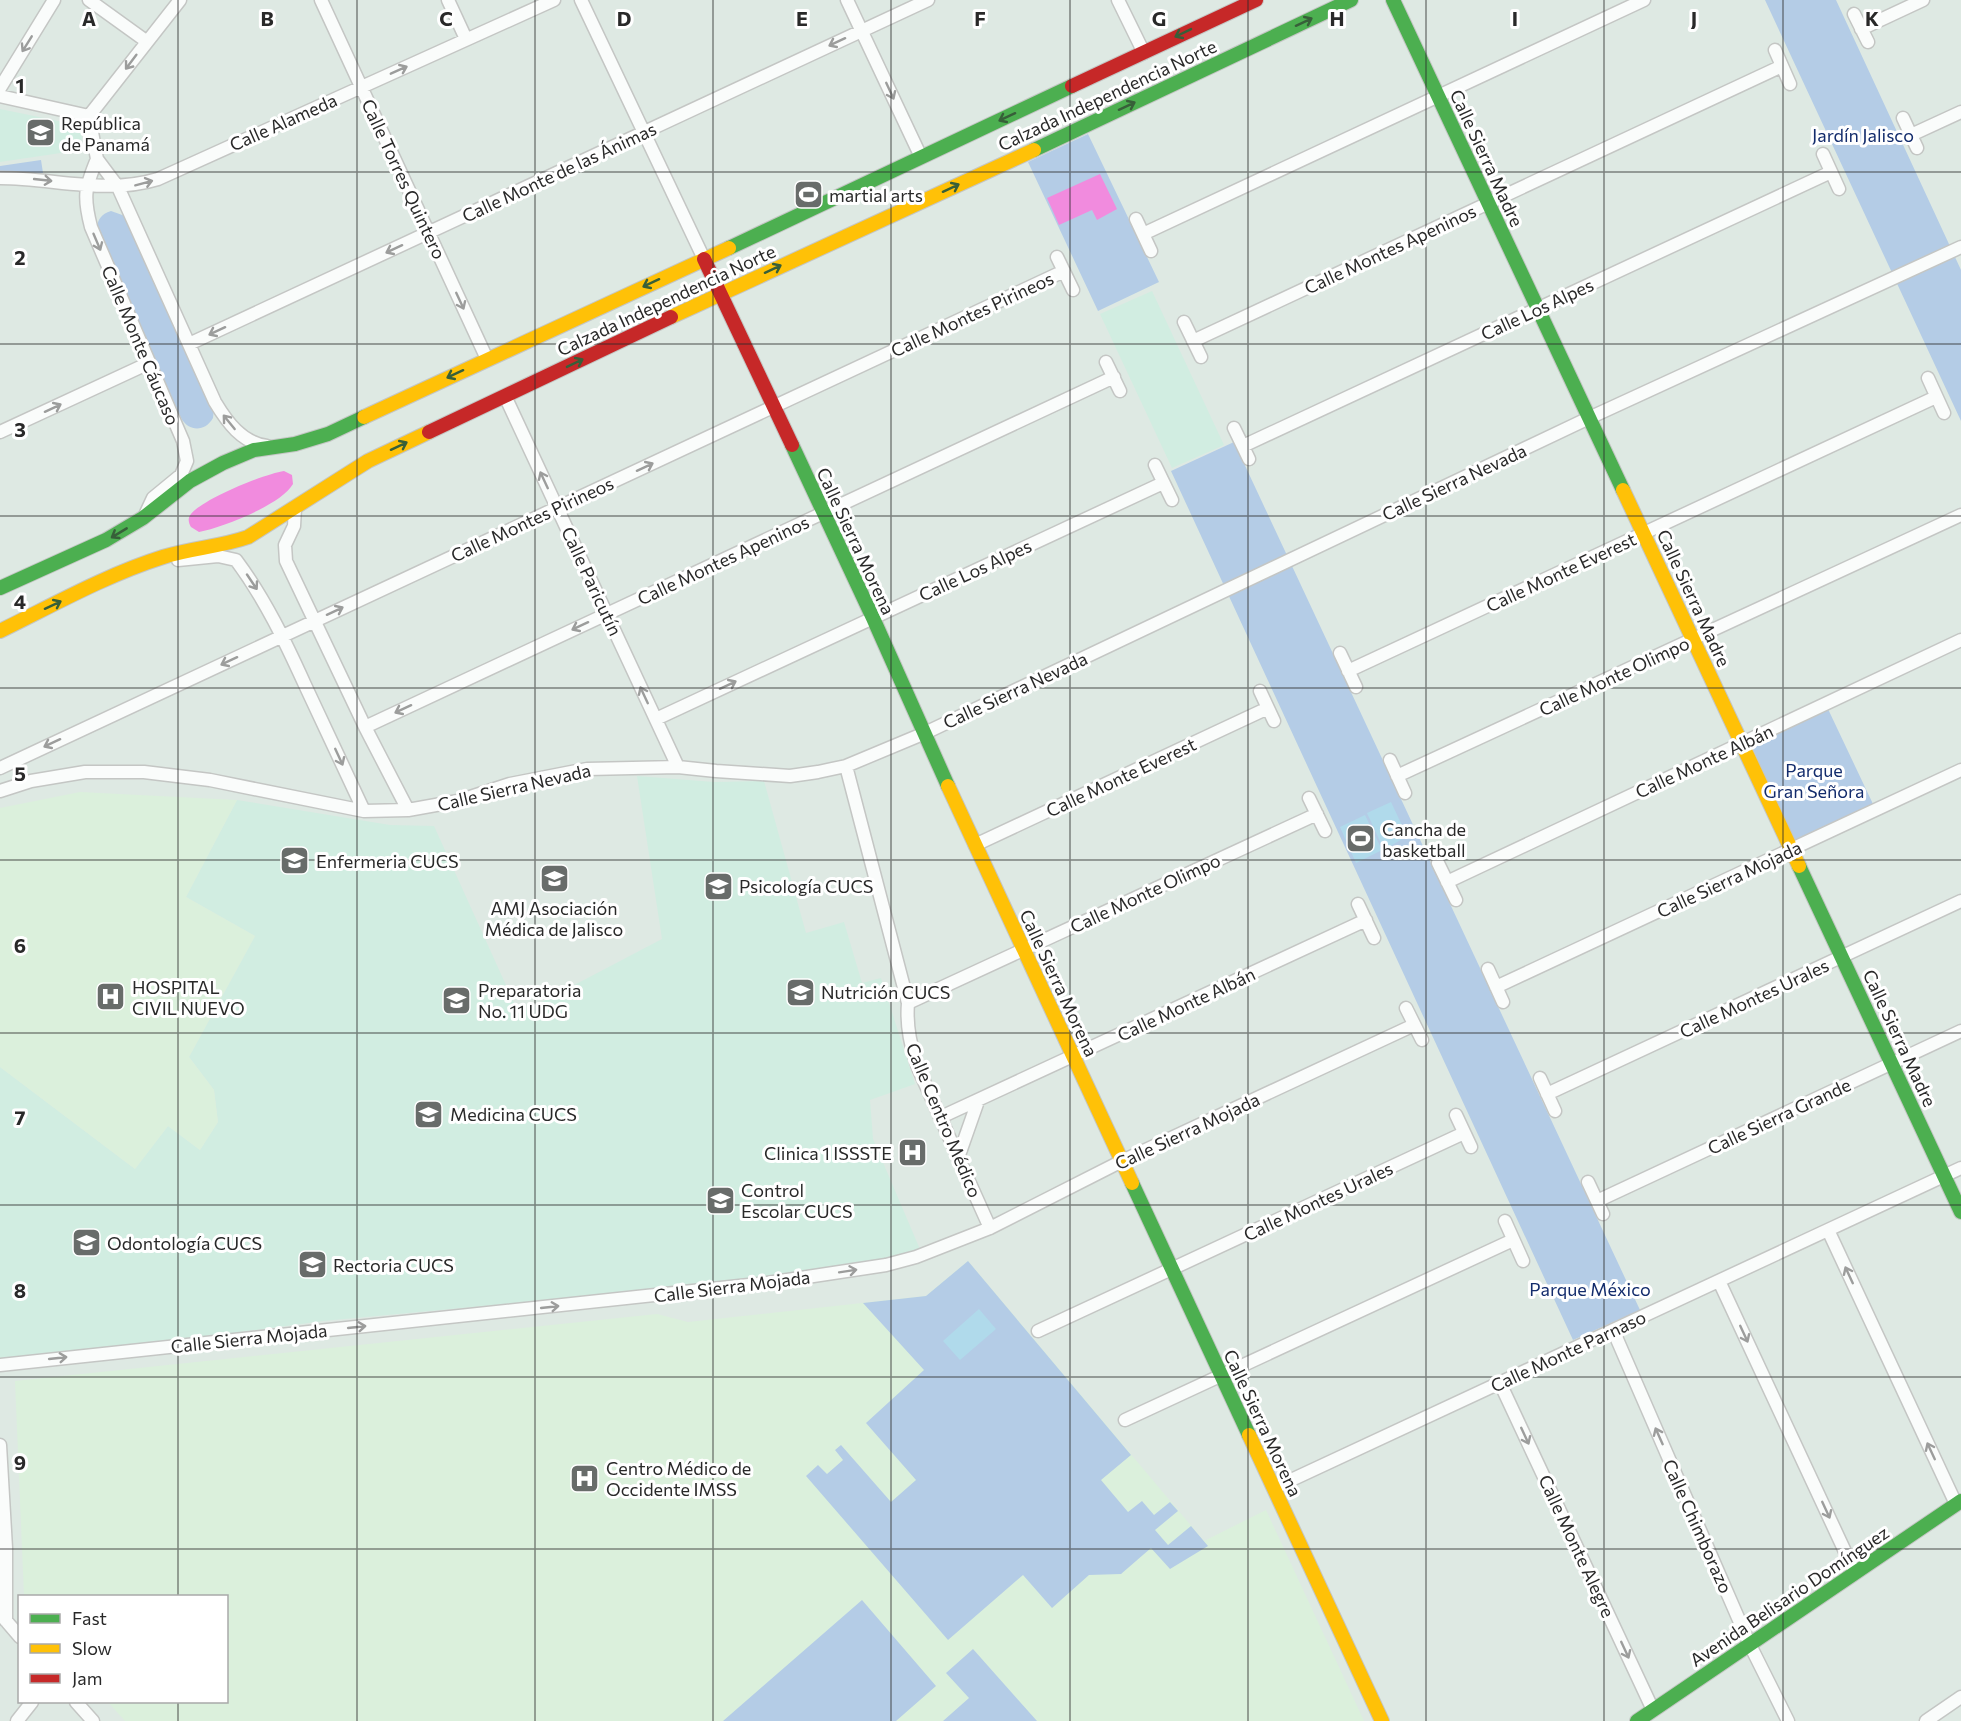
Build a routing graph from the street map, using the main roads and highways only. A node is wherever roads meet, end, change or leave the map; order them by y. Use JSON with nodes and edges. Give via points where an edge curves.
{"nodes":[{"id":1,"x":1225,"y":0,"type":"edge"},
{"id":2,"x":1256,"y":0,"type":"edge"},
{"id":3,"x":1351,"y":0,"type":"edge"},
{"id":4,"x":1393,"y":0,"type":"edge"},
{"id":5,"x":1206,"y":22,"type":"junction"},
{"id":6,"x":704,"y":259,"type":"junction"},
{"id":7,"x":720,"y":294,"type":"junction"},
{"id":8,"x":0,"y":588,"type":"edge"},
{"id":9,"x":0,"y":631,"type":"edge"},
{"id":10,"x":1961,"y":1212,"type":"edge"},
{"id":11,"x":1958,"y":1503,"type":"edge"},
{"id":12,"x":1382,"y":1721,"type":"edge"},
{"id":13,"x":1637,"y":1721,"type":"edge"}],
"edges":[{"from":1,"to":5,"type":"main road"},
{"from":2,"to":5,"type":"main road","name":"Calzada Independencia Norte"},
{"from":7,"to":3,"type":"main road","name":"Calzada Independencia Norte","one_way":true},
{"from":4,"to":10,"type":"main road","name":"Calle Sierra Madre"},
{"from":5,"to":6,"type":"main road","name":"Calzada Independencia Norte","one_way":true},
{"from":6,"to":7,"type":"main road","name":"Calle Sierra Morena"},
{"from":6,"to":8,"type":"main road","name":"Calzada Independencia Norte","one_way":true,"via":[[328,434],[254,450],[223,463],[190,481],[143,518],[106,540]]},
{"from":9,"to":7,"type":"main road","name":"Calzada Independencia Norte","one_way":true,"via":[[165,556],[248,537],[368,461]]},
{"from":7,"to":12,"type":"main road","name":"Calle Sierra Morena"},
{"from":11,"to":13,"type":"main road","name":"Avenida Belisario Domínguez"}]}
